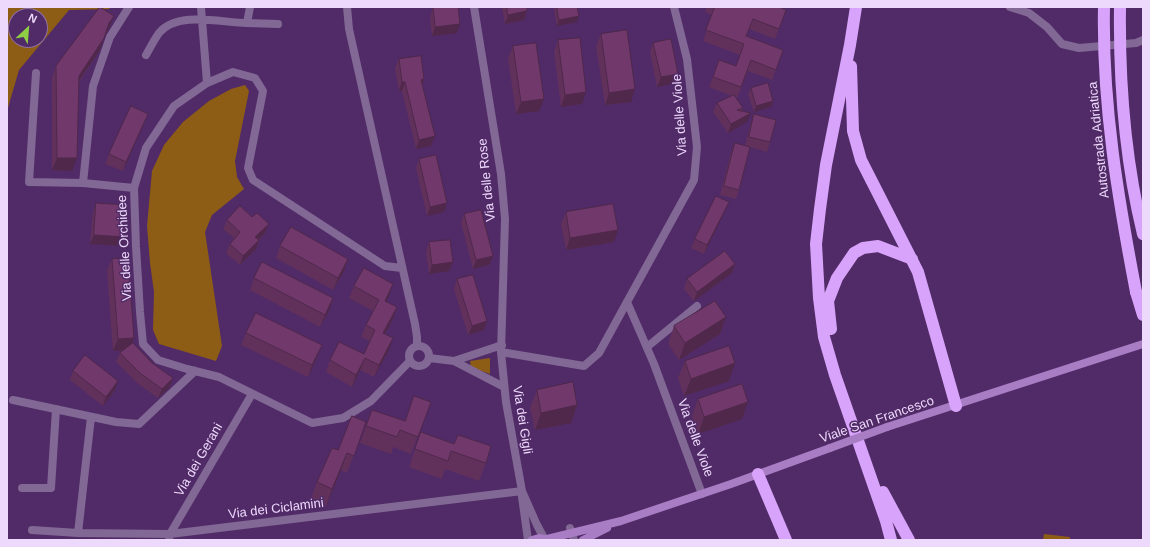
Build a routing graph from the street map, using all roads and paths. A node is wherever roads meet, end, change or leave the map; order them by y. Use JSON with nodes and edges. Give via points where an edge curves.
{"nodes":[{"id":1,"x":129,"y":7,"type":"edge"},
{"id":2,"x":201,"y":7,"type":"edge"},
{"id":3,"x":250,"y":7,"type":"edge"},
{"id":4,"x":347,"y":7,"type":"edge"},
{"id":5,"x":474,"y":7,"type":"edge"},
{"id":6,"x":674,"y":7,"type":"edge"},
{"id":7,"x":856,"y":7,"type":"edge"},
{"id":8,"x":1010,"y":7,"type":"edge"},
{"id":9,"x":1104,"y":7,"type":"edge"},
{"id":10,"x":1120,"y":7,"type":"edge"},
{"id":11,"x":202,"y":19,"type":"junction"},
{"id":12,"x":247,"y":23,"type":"junction"},
{"id":13,"x":278,"y":24,"type":"dead end"},
{"id":14,"x":1143,"y":40,"type":"edge"},
{"id":15,"x":850,"y":45,"type":"junction"},
{"id":16,"x":146,"y":55,"type":"dead end"},
{"id":17,"x":36,"y":73,"type":"dead end"},
{"id":18,"x":207,"y":83,"type":"junction"},
{"id":19,"x":83,"y":183,"type":"junction"},
{"id":20,"x":134,"y":188,"type":"junction"},
{"id":21,"x":1143,"y":234,"type":"edge"},
{"id":22,"x":912,"y":258,"type":"junction"},
{"id":23,"x":402,"y":268,"type":"junction"},
{"id":24,"x":627,"y":302,"type":"junction"},
{"id":25,"x":697,"y":306,"type":"dead end"},
{"id":26,"x":1143,"y":315,"type":"edge"},
{"id":27,"x":1143,"y":344,"type":"edge"},
{"id":28,"x":417,"y":346,"type":"junction"},
{"id":29,"x":647,"y":347,"type":"junction"},
{"id":30,"x":502,"y":349,"type":"junction"},
{"id":31,"x":429,"y":358,"type":"junction"},
{"id":32,"x":410,"y":361,"type":"junction"},
{"id":33,"x":454,"y":361,"type":"junction"},
{"id":34,"x":195,"y":371,"type":"junction"},
{"id":35,"x":835,"y":375,"type":"junction"},
{"id":36,"x":504,"y":387,"type":"junction"},
{"id":37,"x":252,"y":394,"type":"junction"},
{"id":38,"x":13,"y":400,"type":"dead end"},
{"id":39,"x":956,"y":406,"type":"junction"},
{"id":40,"x":56,"y":409,"type":"junction"},
{"id":41,"x":91,"y":417,"type":"junction"},
{"id":42,"x":866,"y":461,"type":"junction"},
{"id":43,"x":758,"y":474,"type":"junction"},
{"id":44,"x":22,"y":488,"type":"dead end"},
{"id":45,"x":522,"y":491,"type":"junction"},
{"id":46,"x":702,"y":494,"type":"junction"},
{"id":47,"x":621,"y":521,"type":"junction"},
{"id":48,"x":32,"y":530,"type":"dead end"},
{"id":49,"x":78,"y":533,"type":"junction"},
{"id":50,"x":572,"y":534,"type":"edge"},
{"id":51,"x":170,"y":537,"type":"edge"},
{"id":52,"x":546,"y":539,"type":"edge"},
{"id":53,"x":528,"y":540,"type":"edge"},
{"id":54,"x":532,"y":540,"type":"edge"},
{"id":55,"x":583,"y":540,"type":"edge"},
{"id":56,"x":786,"y":540,"type":"edge"},
{"id":57,"x":891,"y":540,"type":"edge"},
{"id":58,"x":909,"y":540,"type":"edge"}],
"edges":[{"from":1,"to":19,"type":"street","via":[[110,37],[93,86]]},
{"from":2,"to":11,"type":"street"},
{"from":3,"to":12,"type":"street"},
{"from":4,"to":23,"type":"street","via":[[349,29]]},
{"from":5,"to":30,"type":"street","name":"Via delle Rose","via":[[501,174],[505,219]]},
{"from":6,"to":24,"type":"street","name":"Via delle Viole","via":[[687,59],[697,147],[694,180]]},
{"from":7,"to":15,"type":"highway"},
{"from":8,"to":14,"type":"street","via":[[1029,13],[1047,27],[1062,44],[1079,48],[1136,43]]},
{"from":9,"to":26,"type":"highway","name":"Autostrada Adriatica","bridge":true,"via":[[1106,97],[1113,160],[1136,292]]},
{"from":10,"to":21,"type":"highway","bridge":true,"via":[[1124,114]]},
{"from":11,"to":12,"type":"street"},
{"from":11,"to":16,"type":"street","via":[[176,22],[160,32]]},
{"from":11,"to":18,"type":"street"},
{"from":12,"to":13,"type":"street"},
{"from":15,"to":22,"type":"highway","via":[[853,131],[862,160]]},
{"from":15,"to":35,"type":"highway","via":[[826,166],[816,244],[824,337]]},
{"from":17,"to":19,"type":"street","via":[[30,182]]},
{"from":18,"to":20,"type":"street","name":"Via delle Orchidee","via":[[174,106],[146,148]]},
{"from":18,"to":23,"type":"street","name":"Via delle Orchidee","via":[[233,72],[255,78],[263,91],[248,168],[253,180],[385,266]]},
{"from":19,"to":20,"type":"street"},
{"from":20,"to":34,"type":"street","name":"Via delle Orchidee","via":[[143,344],[158,360]]},
{"from":22,"to":35,"type":"highway","via":[[878,246],[863,248],[854,253],[837,278],[828,301]]},
{"from":22,"to":39,"type":"highway"},
{"from":23,"to":28,"type":"street"},
{"from":24,"to":29,"type":"street","name":"Via delle Viole"},
{"from":24,"to":30,"type":"street","name":"Via delle Viole","via":[[599,353],[584,366]]},
{"from":25,"to":29,"type":"street"},
{"from":27,"to":39,"type":"street","name":"Viale San Francesco"},
{"from":28,"to":31,"type":"street","via":[[428,351]]},
{"from":28,"to":32,"type":"street","name":"Via delle Orchidee","via":[[410,351]]},
{"from":29,"to":46,"type":"street","name":"Via delle Viole"},
{"from":30,"to":33,"type":"street"},
{"from":30,"to":36,"type":"street","name":"Via dei Gigli"},
{"from":31,"to":32,"type":"street","via":[[425,364],[419,366]]},
{"from":31,"to":33,"type":"street"},
{"from":32,"to":37,"type":"street","name":"Via delle Orchidee","via":[[371,401],[343,418],[312,422]]},
{"from":33,"to":36,"type":"street"},
{"from":34,"to":37,"type":"street","name":"Via delle Orchidee","via":[[219,377]]},
{"from":34,"to":41,"type":"street","via":[[139,424]]},
{"from":35,"to":42,"type":"highway"},
{"from":36,"to":45,"type":"street","name":"Via dei Gigli"},
{"from":37,"to":51,"type":"street","name":"Via dei Gerani"},
{"from":38,"to":40,"type":"street"},
{"from":39,"to":43,"type":"street","name":"Viale San Francesco","bridge":true},
{"from":40,"to":41,"type":"street"},
{"from":40,"to":44,"type":"street","via":[[51,488]]},
{"from":41,"to":49,"type":"street"},
{"from":42,"to":57,"type":"highway"},
{"from":42,"to":58,"type":"highway"},
{"from":43,"to":46,"type":"street","name":"Viale San Francesco"},
{"from":43,"to":56,"type":"highway"},
{"from":45,"to":51,"type":"street","name":"Via dei Ciclamini"},
{"from":45,"to":52,"type":"street","name":"Via dei Gigli"},
{"from":45,"to":53,"type":"street","name":"Via dei Gigli"},
{"from":46,"to":47,"type":"street","name":"Viale San Francesco"},
{"from":47,"to":50,"type":"street","name":"Viale San Francesco"},
{"from":47,"to":55,"type":"street","name":"Viale San Francesco"},
{"from":48,"to":49,"type":"street","name":"Via dei Ciclamini"},
{"from":49,"to":51,"type":"street","name":"Via dei Ciclamini"},
{"from":50,"to":52,"type":"street","name":"Viale San Francesco"},
{"from":52,"to":54,"type":"street","name":"Viale San Francesco"}]}
